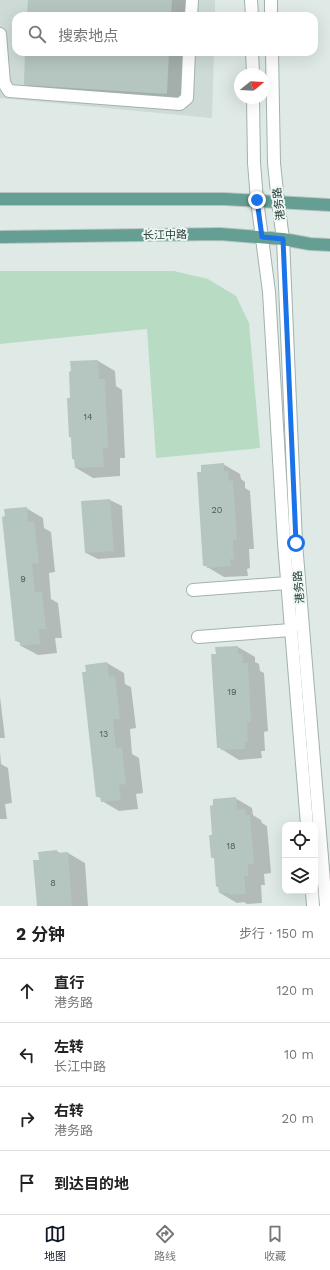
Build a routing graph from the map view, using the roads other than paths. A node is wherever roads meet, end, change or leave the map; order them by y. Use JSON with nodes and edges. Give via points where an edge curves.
{"nodes":[{"id":1,"x":192,"y":0,"type":"edge"},
{"id":2,"x":251,"y":0,"type":"edge"},
{"id":3,"x":270,"y":0,"type":"edge"},
{"id":4,"x":191,"y":12,"type":"edge"},
{"id":5,"x":252,"y":12,"type":"edge"},
{"id":6,"x":271,"y":12,"type":"edge"},
{"id":7,"x":0,"y":34,"type":"edge"},
{"id":8,"x":189,"y":56,"type":"edge"},
{"id":9,"x":252,"y":56,"type":"edge"},
{"id":10,"x":272,"y":56,"type":"edge"},
{"id":11,"x":253,"y":68,"type":"edge"},
{"id":12,"x":253,"y":104,"type":"edge"},
{"id":13,"x":0,"y":198,"type":"edge"},
{"id":14,"x":257,"y":200,"type":"junction"},
{"id":15,"x":278,"y":202,"type":"junction"},
{"id":16,"x":330,"y":205,"type":"edge"},
{"id":17,"x":0,"y":237,"type":"edge"},
{"id":18,"x":262,"y":237,"type":"junction"},
{"id":19,"x":283,"y":239,"type":"junction"},
{"id":20,"x":330,"y":245,"type":"edge"},
{"id":21,"x":287,"y":583,"type":"junction"},
{"id":22,"x":194,"y":590,"type":"dead end"},
{"id":23,"x":301,"y":605,"type":"junction"},
{"id":24,"x":291,"y":630,"type":"junction"},
{"id":25,"x":198,"y":637,"type":"dead end"},
{"id":26,"x":307,"y":822,"type":"edge"},
{"id":27,"x":312,"y":894,"type":"edge"},
{"id":28,"x":313,"y":906,"type":"edge"},
{"id":29,"x":326,"y":906,"type":"edge"}],
"edges":[{"from":1,"to":4,"type":"street"},
{"from":2,"to":5,"type":"street"},
{"from":3,"to":6,"type":"street"},
{"from":7,"to":8,"type":"street","via":[[4,83],[9,91],[180,104],[187,98]]},
{"from":9,"to":11,"type":"street"},
{"from":10,"to":15,"type":"street","name":"港务路","via":[[274,163]]},
{"from":12,"to":14,"type":"street","name":"港务路"},
{"from":13,"to":14,"type":"main road"},
{"from":14,"to":15,"type":"main road"},
{"from":14,"to":18,"type":"street","name":"港务路"},
{"from":15,"to":16,"type":"main road"},
{"from":15,"to":19,"type":"street","name":"港务路"},
{"from":17,"to":18,"type":"main road","name":"长江中路","via":[[220,234]]},
{"from":18,"to":19,"type":"main road","name":"长江中路"},
{"from":18,"to":21,"type":"street","name":"港务路","via":[[268,292]]},
{"from":19,"to":20,"type":"main road","name":"长江中路"},
{"from":19,"to":23,"type":"street","name":"港务路","via":[[295,535]]},
{"from":21,"to":22,"type":"street"},
{"from":21,"to":23,"type":"street"},
{"from":21,"to":24,"type":"street","name":"港务路"},
{"from":23,"to":24,"type":"street"},
{"from":23,"to":29,"type":"street","name":"港务路"},
{"from":24,"to":25,"type":"street"},
{"from":24,"to":26,"type":"street","name":"港务路"},
{"from":27,"to":28,"type":"street"}]}
